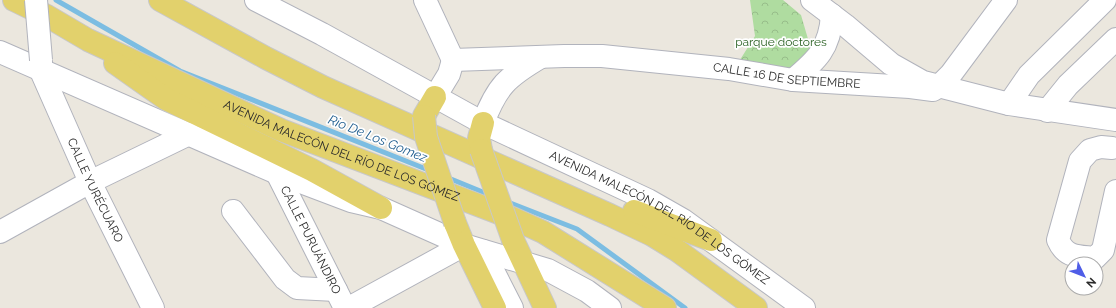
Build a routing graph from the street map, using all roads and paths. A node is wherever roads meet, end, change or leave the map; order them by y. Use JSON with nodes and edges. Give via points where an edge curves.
{"nodes":[{"id":1,"x":14,"y":0,"type":"edge"},
{"id":2,"x":36,"y":0,"type":"edge"},
{"id":3,"x":160,"y":0,"type":"edge"},
{"id":4,"x":256,"y":0,"type":"edge"},
{"id":5,"x":425,"y":0,"type":"edge"},
{"id":6,"x":812,"y":0,"type":"edge"},
{"id":7,"x":1006,"y":0,"type":"edge"},
{"id":8,"x":1105,"y":0,"type":"edge"},
{"id":9,"x":832,"y":15,"type":"junction"},
{"id":10,"x":1116,"y":39,"type":"edge"},
{"id":11,"x":88,"y":40,"type":"junction"},
{"id":12,"x":0,"y":52,"type":"edge"},
{"id":13,"x":541,"y":57,"type":"junction"},
{"id":14,"x":453,"y":60,"type":"junction"},
{"id":15,"x":41,"y":66,"type":"junction"},
{"id":16,"x":793,"y":80,"type":"junction"},
{"id":17,"x":938,"y":87,"type":"junction"},
{"id":18,"x":435,"y":97,"type":"junction"},
{"id":19,"x":1009,"y":104,"type":"junction"},
{"id":20,"x":1047,"y":110,"type":"junction"},
{"id":21,"x":1116,"y":120,"type":"edge"},
{"id":22,"x":483,"y":123,"type":"junction"},
{"id":23,"x":189,"y":134,"type":"junction"},
{"id":24,"x":1115,"y":146,"type":"edge"},
{"id":25,"x":486,"y":156,"type":"junction"},
{"id":26,"x":277,"y":173,"type":"junction"},
{"id":27,"x":90,"y":182,"type":"junction"},
{"id":28,"x":1116,"y":191,"type":"edge"},
{"id":29,"x":381,"y":208,"type":"junction"},
{"id":30,"x":233,"y":211,"type":"dead end"},
{"id":31,"x":0,"y":232,"type":"edge"},
{"id":32,"x":711,"y":240,"type":"junction"},
{"id":33,"x":473,"y":248,"type":"junction"},
{"id":34,"x":517,"y":254,"type":"junction"},
{"id":35,"x":340,"y":299,"type":"edge"},
{"id":36,"x":153,"y":308,"type":"edge"},
{"id":37,"x":349,"y":308,"type":"edge"},
{"id":38,"x":495,"y":308,"type":"edge"},
{"id":39,"x":512,"y":308,"type":"edge"},
{"id":40,"x":537,"y":308,"type":"edge"},
{"id":41,"x":545,"y":308,"type":"edge"},
{"id":42,"x":610,"y":308,"type":"edge"},
{"id":43,"x":665,"y":308,"type":"edge"},
{"id":44,"x":756,"y":308,"type":"edge"},
{"id":45,"x":804,"y":308,"type":"edge"}],
"edges":[{"from":1,"to":11,"type":"main road","name":"AVENIDA MALECÓN DEL RÍO DE LOS GÓMEZ"},
{"from":2,"to":15,"type":"street","name":"CALLE YURÉCUARO","bridge":true},
{"from":3,"to":25,"type":"main road","name":"AVENIDA MALECÓN DEL RÍO DE LOS GÓMEZ","via":[[316,83]]},
{"from":4,"to":18,"type":"street","name":"AVENIDA MALECÓN DEL RÍO DE LOS GÓMEZ"},
{"from":5,"to":14,"type":"street"},
{"from":6,"to":9,"type":"street"},
{"from":7,"to":17,"type":"street"},
{"from":8,"to":19,"type":"street","via":[[1029,75]]},
{"from":9,"to":16,"type":"street","via":[[829,37],[823,51],[814,63]]},
{"from":9,"to":17,"type":"street","via":[[891,64],[912,77]]},
{"from":10,"to":20,"type":"street","via":[[1068,85]]},
{"from":11,"to":29,"type":"main road","via":[[140,82],[166,99],[202,119],[312,170]]},
{"from":11,"to":43,"type":"main road","name":"AVENIDA MALECÓN DEL RÍO DE LOS GÓMEZ","via":[[281,130],[543,232]]},
{"from":12,"to":15,"type":"street"},
{"from":13,"to":14,"type":"street","name":"CALLE 16 DE SEPTIEMBRE"},
{"from":13,"to":16,"type":"street","name":"CALLE 16 DE SEPTIEMBRE","via":[[602,56],[729,69]]},
{"from":13,"to":22,"type":"street","via":[[513,74],[499,88]]},
{"from":14,"to":18,"type":"street","via":[[449,74]]},
{"from":15,"to":23,"type":"street"},
{"from":15,"to":27,"type":"street","name":"CALLE YURÉCUARO"},
{"from":16,"to":17,"type":"street","name":"CALLE 16 DE SEPTIEMBRE","via":[[930,90]]},
{"from":17,"to":19,"type":"street","name":"CALLE 16 DE SEPTIEMBRE"},
{"from":18,"to":22,"type":"street","name":"AVENIDA MALECÓN DEL RÍO DE LOS GÓMEZ"},
{"from":18,"to":33,"type":"main road","bridge":true,"via":[[424,116],[426,138],[455,223]]},
{"from":19,"to":20,"type":"street","name":"CALLE 16 DE SEPTIEMBRE"},
{"from":20,"to":21,"type":"street","name":"CALLE 16 DE SEPTIEMBRE"},
{"from":22,"to":25,"type":"main road","via":[[479,138]]},
{"from":22,"to":32,"type":"street","name":"AVENIDA MALECÓN DEL RÍO DE LOS GÓMEZ","via":[[648,200]]},
{"from":23,"to":26,"type":"street"},
{"from":23,"to":27,"type":"street"},
{"from":24,"to":28,"type":"street","via":[[1090,150],[1080,160],[1058,240],[1062,249],[1071,255],[1095,258],[1103,250]]},
{"from":25,"to":32,"type":"main road","via":[[548,175],[673,227]]},
{"from":25,"to":34,"type":"main road","bridge":true},
{"from":25,"to":44,"type":"main road","name":"AVENIDA MALECÓN DEL RÍO DE LOS GÓMEZ","via":[[652,235],[702,267]]},
{"from":26,"to":29,"type":"street","via":[[351,201]]},
{"from":26,"to":35,"type":"street","name":"CALLE PURUÁNDIRO"},
{"from":27,"to":31,"type":"street"},
{"from":27,"to":36,"type":"street","name":"CALLE YURÉCUARO"},
{"from":29,"to":33,"type":"street"},
{"from":30,"to":35,"type":"street","via":[[285,279],[297,288]]},
{"from":32,"to":45,"type":"street","name":"AVENIDA MALECÓN DEL RÍO DE LOS GÓMEZ"},
{"from":33,"to":34,"type":"street"},
{"from":33,"to":37,"type":"street"},
{"from":33,"to":38,"type":"main road"},
{"from":33,"to":39,"type":"street"},
{"from":34,"to":40,"type":"street"},
{"from":34,"to":41,"type":"main road"},
{"from":34,"to":42,"type":"street","via":[[567,279]]}]}
